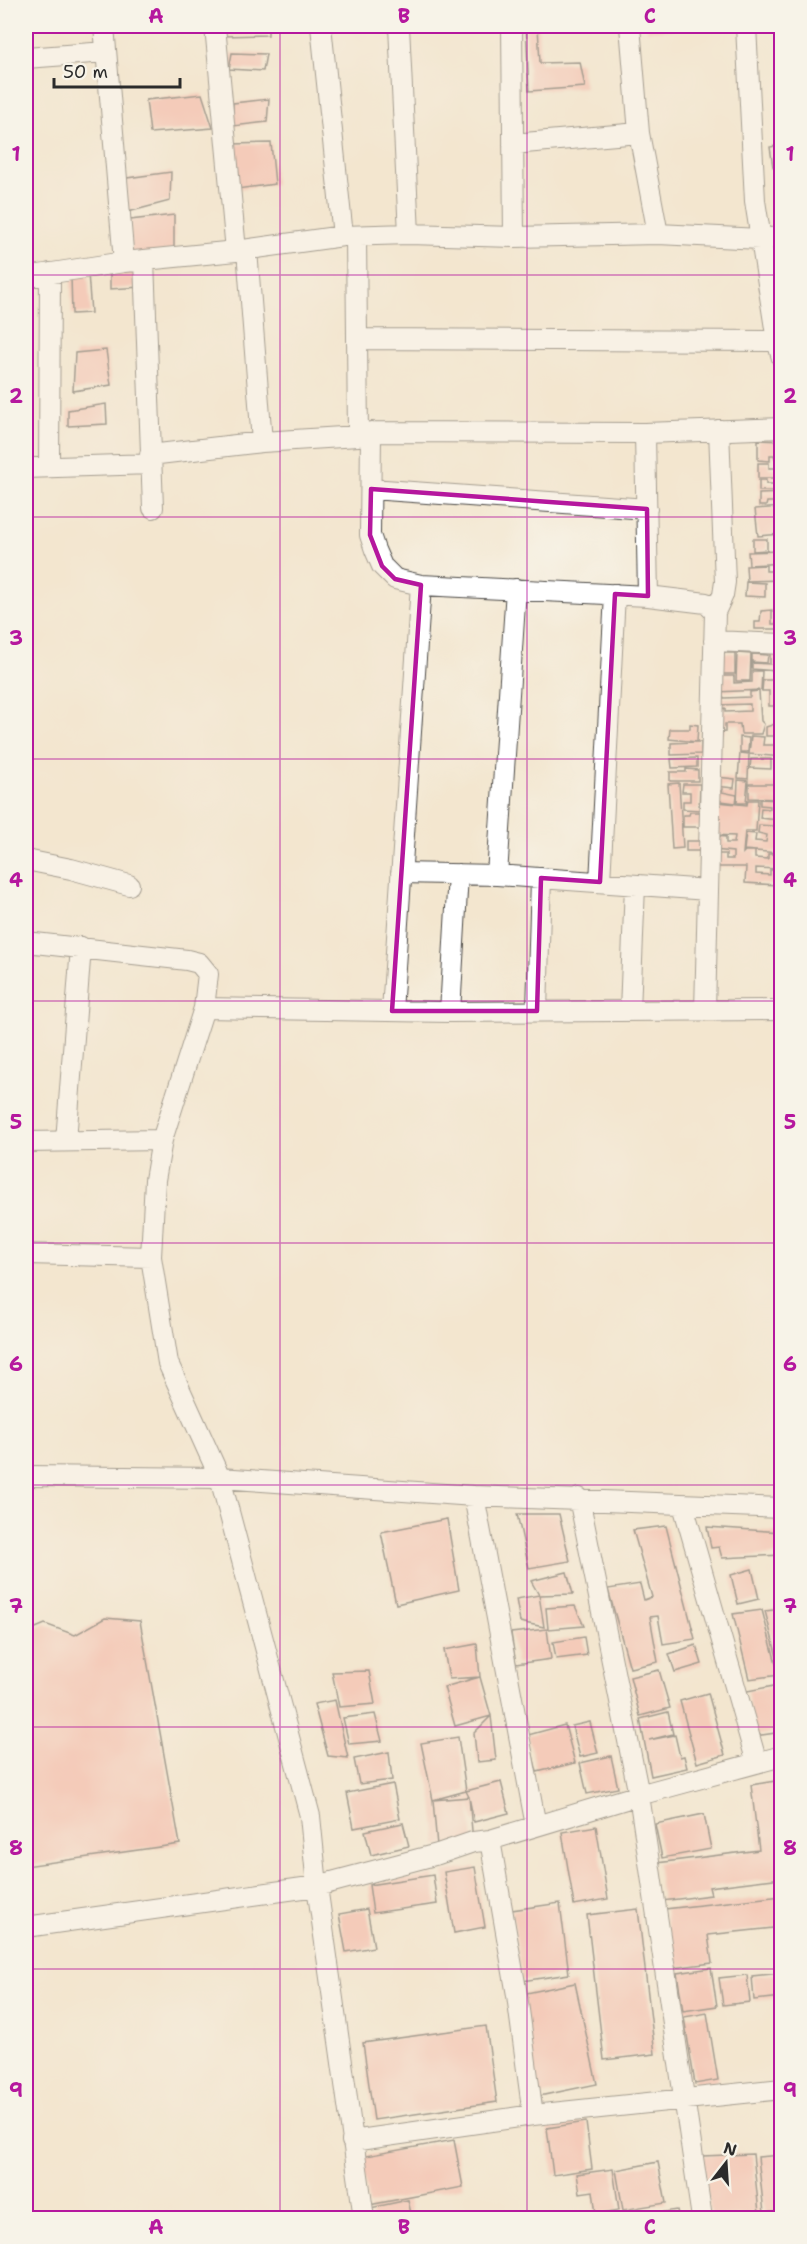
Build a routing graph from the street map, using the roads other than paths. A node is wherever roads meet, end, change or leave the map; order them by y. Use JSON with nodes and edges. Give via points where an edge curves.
{"nodes":[{"id":1,"x":104,"y":26,"type":"edge"},
{"id":2,"x":215,"y":26,"type":"edge"},
{"id":3,"x":321,"y":26,"type":"edge"},
{"id":4,"x":399,"y":26,"type":"edge"},
{"id":5,"x":512,"y":26,"type":"edge"},
{"id":6,"x":630,"y":26,"type":"edge"},
{"id":7,"x":746,"y":26,"type":"edge"},
{"id":8,"x":106,"y":52,"type":"junction"},
{"id":9,"x":26,"y":58,"type":"edge"},
{"id":10,"x":639,"y":133,"type":"junction"},
{"id":11,"x":513,"y":144,"type":"junction"},
{"id":12,"x":409,"y":234,"type":"junction"},
{"id":13,"x":658,"y":234,"type":"junction"},
{"id":14,"x":350,"y":236,"type":"junction"},
{"id":15,"x":514,"y":237,"type":"junction"},
{"id":16,"x":782,"y":237,"type":"edge"},
{"id":17,"x":760,"y":239,"type":"junction"},
{"id":18,"x":241,"y":250,"type":"junction"},
{"id":19,"x":144,"y":260,"type":"junction"},
{"id":20,"x":124,"y":262,"type":"junction"},
{"id":21,"x":50,"y":273,"type":"junction"},
{"id":22,"x":26,"y":277,"type":"edge"},
{"id":23,"x":357,"y":339,"type":"junction"},
{"id":24,"x":780,"y":351,"type":"edge"},
{"id":25,"x":782,"y":428,"type":"edge"},
{"id":26,"x":719,"y":430,"type":"junction"},
{"id":27,"x":645,"y":433,"type":"junction"},
{"id":28,"x":365,"y":434,"type":"junction"},
{"id":29,"x":262,"y":442,"type":"junction"},
{"id":30,"x":151,"y":459,"type":"junction"},
{"id":31,"x":49,"y":467,"type":"junction"},
{"id":32,"x":26,"y":468,"type":"edge"},
{"id":33,"x":371,"y":489,"type":"junction"},
{"id":34,"x":153,"y":508,"type":"dead end"},
{"id":35,"x":647,"y":509,"type":"junction"},
{"id":36,"x":421,"y":585,"type":"junction"},
{"id":37,"x":516,"y":589,"type":"junction"},
{"id":38,"x":615,"y":594,"type":"junction"},
{"id":39,"x":648,"y":596,"type":"junction"},
{"id":40,"x":715,"y":612,"type":"junction"},
{"id":41,"x":714,"y":640,"type":"junction"},
{"id":42,"x":782,"y":644,"type":"edge"},
{"id":43,"x":26,"y":860,"type":"edge"},
{"id":44,"x":401,"y":873,"type":"junction"},
{"id":45,"x":458,"y":874,"type":"junction"},
{"id":46,"x":497,"y":875,"type":"junction"},
{"id":47,"x":541,"y":878,"type":"junction"},
{"id":48,"x":600,"y":882,"type":"junction"},
{"id":49,"x":129,"y":885,"type":"dead end"},
{"id":50,"x":635,"y":885,"type":"junction"},
{"id":51,"x":708,"y":890,"type":"junction"},
{"id":52,"x":26,"y":942,"type":"edge"},
{"id":53,"x":81,"y":947,"type":"junction"},
{"id":54,"x":204,"y":1008,"type":"junction"},
{"id":55,"x":782,"y":1010,"type":"edge"},
{"id":56,"x":392,"y":1011,"type":"junction"},
{"id":57,"x":537,"y":1011,"type":"junction"},
{"id":58,"x":630,"y":1011,"type":"junction"},
{"id":59,"x":705,"y":1011,"type":"junction"},
{"id":60,"x":450,"y":1012,"type":"junction"},
{"id":61,"x":162,"y":1140,"type":"junction"},
{"id":62,"x":66,"y":1141,"type":"junction"},
{"id":63,"x":26,"y":1142,"type":"edge"},
{"id":64,"x":26,"y":1254,"type":"edge"},
{"id":65,"x":151,"y":1257,"type":"junction"},
{"id":66,"x":26,"y":1476,"type":"edge"},
{"id":67,"x":220,"y":1478,"type":"junction"},
{"id":68,"x":474,"y":1496,"type":"junction"},
{"id":69,"x":579,"y":1498,"type":"junction"},
{"id":70,"x":682,"y":1505,"type":"junction"},
{"id":71,"x":782,"y":1508,"type":"edge"},
{"id":72,"x":782,"y":1756,"type":"edge"},
{"id":73,"x":757,"y":1763,"type":"junction"},
{"id":74,"x":639,"y":1795,"type":"junction"},
{"id":75,"x":536,"y":1826,"type":"junction"},
{"id":76,"x":490,"y":1840,"type":"junction"},
{"id":77,"x":317,"y":1886,"type":"junction"},
{"id":78,"x":26,"y":1927,"type":"edge"},
{"id":79,"x":782,"y":2089,"type":"edge"},
{"id":80,"x":684,"y":2097,"type":"junction"},
{"id":81,"x":533,"y":2115,"type":"junction"},
{"id":82,"x":352,"y":2141,"type":"junction"},
{"id":83,"x":364,"y":2218,"type":"edge"},
{"id":84,"x":702,"y":2218,"type":"edge"}],
"edges":[{"from":1,"to":8,"type":"street"},
{"from":2,"to":18,"type":"street"},
{"from":3,"to":14,"type":"street"},
{"from":4,"to":12,"type":"street"},
{"from":5,"to":11,"type":"street"},
{"from":6,"to":10,"type":"street"},
{"from":7,"to":17,"type":"street","via":[[754,201]]},
{"from":8,"to":9,"type":"street"},
{"from":8,"to":20,"type":"street"},
{"from":10,"to":11,"type":"street"},
{"from":10,"to":13,"type":"street"},
{"from":11,"to":15,"type":"street"},
{"from":12,"to":14,"type":"street"},
{"from":12,"to":15,"type":"street"},
{"from":13,"to":15,"type":"street"},
{"from":13,"to":17,"type":"street"},
{"from":14,"to":18,"type":"street"},
{"from":14,"to":23,"type":"street"},
{"from":16,"to":17,"type":"street"},
{"from":17,"to":24,"type":"street"},
{"from":18,"to":19,"type":"street"},
{"from":18,"to":29,"type":"street"},
{"from":19,"to":20,"type":"street"},
{"from":19,"to":30,"type":"street"},
{"from":20,"to":21,"type":"street"},
{"from":21,"to":22,"type":"street"},
{"from":21,"to":31,"type":"street"},
{"from":23,"to":24,"type":"street"},
{"from":23,"to":28,"type":"street"},
{"from":25,"to":26,"type":"street"},
{"from":26,"to":27,"type":"street"},
{"from":26,"to":40,"type":"street","via":[[725,582]]},
{"from":27,"to":28,"type":"street"},
{"from":27,"to":35,"type":"street"},
{"from":28,"to":29,"type":"street"},
{"from":28,"to":33,"type":"street"},
{"from":29,"to":30,"type":"street"},
{"from":30,"to":31,"type":"street"},
{"from":30,"to":34,"type":"street"},
{"from":31,"to":32,"type":"street"},
{"from":33,"to":35,"type":"street"},
{"from":33,"to":36,"type":"street","via":[[370,535],[382,566],[395,579]]},
{"from":35,"to":39,"type":"street"},
{"from":36,"to":37,"type":"street"},
{"from":36,"to":44,"type":"street"},
{"from":37,"to":38,"type":"street"},
{"from":37,"to":46,"type":"street"},
{"from":38,"to":39,"type":"street"},
{"from":38,"to":48,"type":"street"},
{"from":39,"to":40,"type":"street","via":[[706,603]]},
{"from":40,"to":41,"type":"street"},
{"from":41,"to":42,"type":"street"},
{"from":41,"to":51,"type":"street"},
{"from":43,"to":49,"type":"street"},
{"from":44,"to":45,"type":"street"},
{"from":44,"to":56,"type":"street"},
{"from":45,"to":46,"type":"street"},
{"from":45,"to":60,"type":"street"},
{"from":46,"to":47,"type":"street"},
{"from":47,"to":48,"type":"street"},
{"from":47,"to":57,"type":"street"},
{"from":48,"to":50,"type":"street"},
{"from":50,"to":51,"type":"street"},
{"from":50,"to":58,"type":"street"},
{"from":51,"to":59,"type":"street"},
{"from":52,"to":53,"type":"street"},
{"from":53,"to":54,"type":"street","via":[[199,963],[208,974]]},
{"from":53,"to":62,"type":"street"},
{"from":54,"to":56,"type":"street"},
{"from":54,"to":61,"type":"street"},
{"from":55,"to":59,"type":"street"},
{"from":56,"to":60,"type":"street"},
{"from":57,"to":58,"type":"street"},
{"from":57,"to":60,"type":"street"},
{"from":58,"to":59,"type":"street"},
{"from":61,"to":62,"type":"street"},
{"from":61,"to":65,"type":"street","via":[[155,1180]]},
{"from":62,"to":63,"type":"street"},
{"from":64,"to":65,"type":"street"},
{"from":65,"to":67,"type":"street","via":[[168,1363]]},
{"from":66,"to":67,"type":"street"},
{"from":67,"to":68,"type":"street"},
{"from":67,"to":77,"type":"street","via":[[310,1816]]},
{"from":68,"to":69,"type":"street"},
{"from":68,"to":75,"type":"street"},
{"from":69,"to":70,"type":"street"},
{"from":69,"to":74,"type":"street"},
{"from":70,"to":71,"type":"street"},
{"from":70,"to":73,"type":"street"},
{"from":72,"to":73,"type":"street"},
{"from":73,"to":74,"type":"street"},
{"from":74,"to":75,"type":"street"},
{"from":74,"to":80,"type":"street"},
{"from":75,"to":76,"type":"street"},
{"from":76,"to":77,"type":"street"},
{"from":76,"to":81,"type":"street"},
{"from":77,"to":78,"type":"street"},
{"from":77,"to":82,"type":"street"},
{"from":79,"to":80,"type":"street"},
{"from":80,"to":81,"type":"street"},
{"from":80,"to":84,"type":"street"},
{"from":81,"to":82,"type":"street"},
{"from":82,"to":83,"type":"street"}]}
